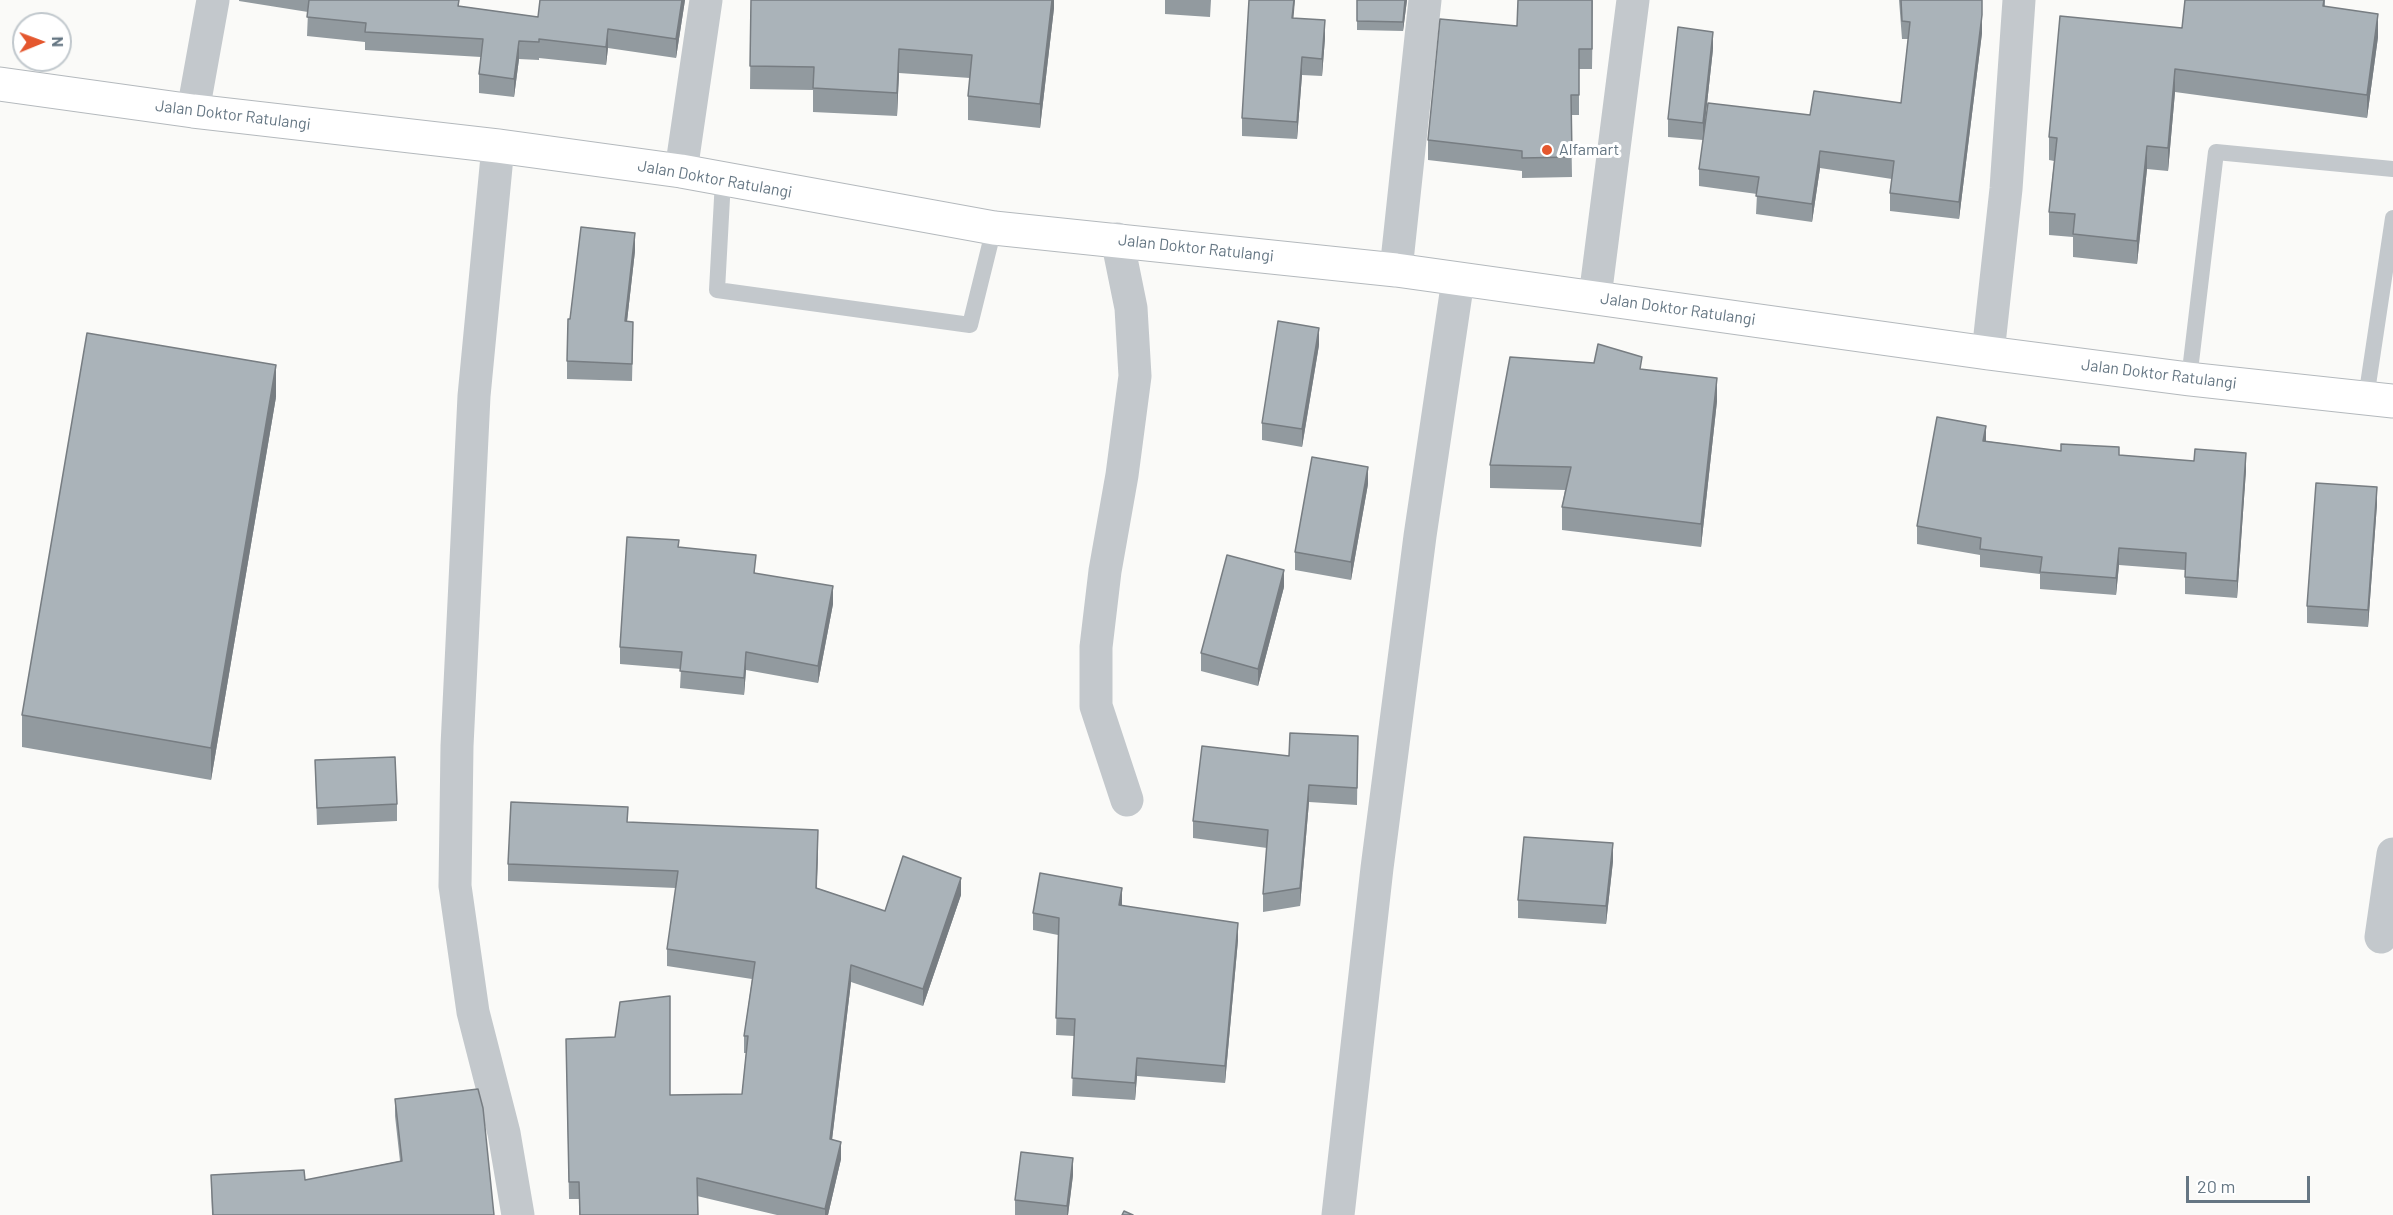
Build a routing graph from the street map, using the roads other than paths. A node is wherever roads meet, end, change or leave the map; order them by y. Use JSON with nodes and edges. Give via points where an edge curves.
{"nodes":[{"id":1,"x":213,"y":0,"type":"edge"},
{"id":2,"x":706,"y":0,"type":"edge"},
{"id":3,"x":1425,"y":0,"type":"edge"},
{"id":4,"x":1634,"y":0,"type":"edge"},
{"id":5,"x":2019,"y":0,"type":"edge"},
{"id":6,"x":0,"y":84,"type":"edge"},
{"id":7,"x":193,"y":111,"type":"junction"},
{"id":8,"x":498,"y":146,"type":"junction"},
{"id":9,"x":2393,"y":169,"type":"edge"},
{"id":10,"x":681,"y":171,"type":"junction"},
{"id":11,"x":723,"y":180,"type":"junction"},
{"id":12,"x":2393,"y":218,"type":"edge"},
{"id":13,"x":994,"y":228,"type":"junction"},
{"id":14,"x":1117,"y":239,"type":"junction"},
{"id":15,"x":1396,"y":270,"type":"junction"},
{"id":16,"x":1458,"y":280,"type":"junction"},
{"id":17,"x":1595,"y":297,"type":"junction"},
{"id":18,"x":1988,"y":353,"type":"junction"},
{"id":19,"x":2189,"y":379,"type":"junction"},
{"id":20,"x":2380,"y":399,"type":"edge"},
{"id":21,"x":1127,"y":800,"type":"dead end"},
{"id":22,"x":2393,"y":854,"type":"edge"},
{"id":23,"x":2381,"y":937,"type":"dead end"},
{"id":24,"x":518,"y":1215,"type":"edge"},
{"id":25,"x":1338,"y":1215,"type":"edge"}],
"edges":[{"from":1,"to":7,"type":"street"},
{"from":2,"to":10,"type":"street"},
{"from":3,"to":15,"type":"street"},
{"from":4,"to":17,"type":"street"},
{"from":5,"to":18,"type":"street","via":[[2006,189]]},
{"from":6,"to":7,"type":"highway","name":"Jalan Doktor Ratulangi"},
{"from":7,"to":8,"type":"highway","name":"Jalan Doktor Ratulangi"},
{"from":8,"to":10,"type":"highway","name":"Jalan Doktor Ratulangi"},
{"from":8,"to":24,"type":"street","via":[[474,396],[457,746],[455,886],[473,1012],[504,1133]]},
{"from":9,"to":19,"type":"lane","via":[[2216,152]]},
{"from":10,"to":11,"type":"highway","name":"Jalan Doktor Ratulangi"},
{"from":11,"to":13,"type":"highway","name":"Jalan Doktor Ratulangi"},
{"from":11,"to":13,"type":"lane","via":[[717,290],[970,325]]},
{"from":12,"to":20,"type":"lane"},
{"from":13,"to":14,"type":"highway","name":"Jalan Doktor Ratulangi"},
{"from":14,"to":15,"type":"highway","name":"Jalan Doktor Ratulangi"},
{"from":14,"to":21,"type":"street","via":[[1131,308],[1136,376],[1105,571],[1096,647],[1096,706]]},
{"from":15,"to":16,"type":"highway","name":"Jalan Doktor Ratulangi"},
{"from":16,"to":17,"type":"highway","name":"Jalan Doktor Ratulangi"},
{"from":16,"to":25,"type":"street","via":[[1420,536]]},
{"from":17,"to":18,"type":"highway","name":"Jalan Doktor Ratulangi"},
{"from":18,"to":19,"type":"highway","name":"Jalan Doktor Ratulangi"},
{"from":19,"to":20,"type":"highway","name":"Jalan Doktor Ratulangi"},
{"from":22,"to":23,"type":"street"}]}
